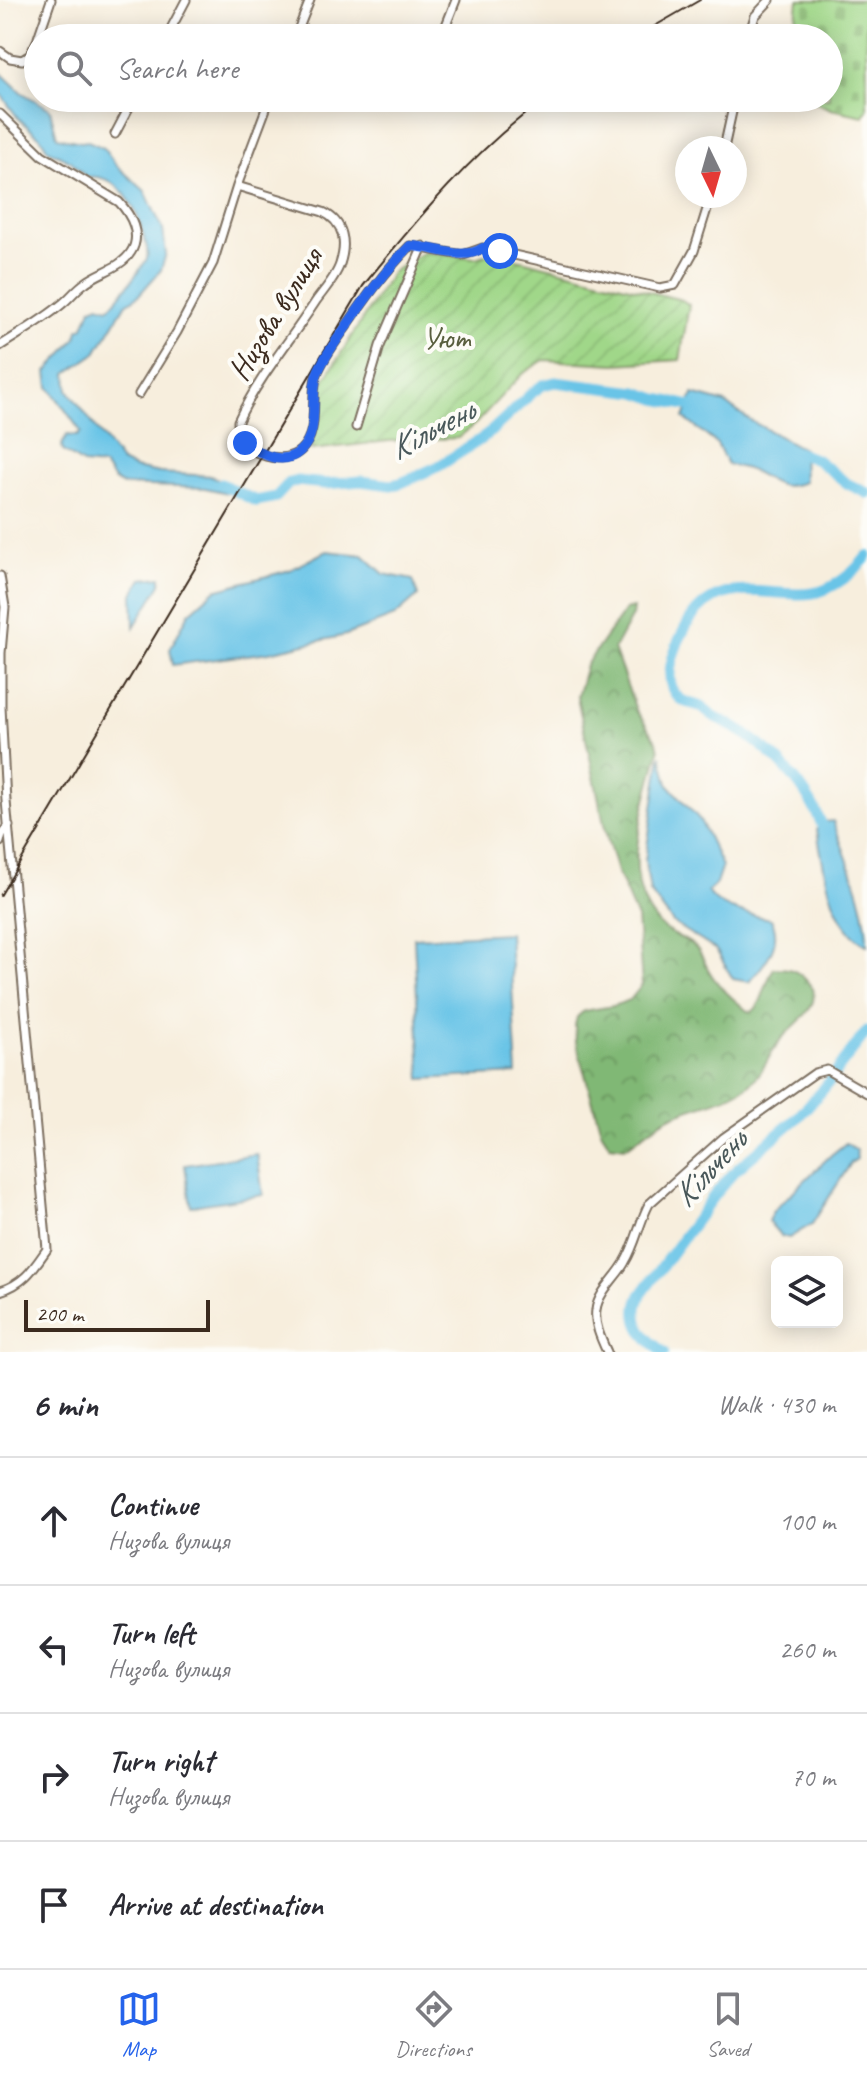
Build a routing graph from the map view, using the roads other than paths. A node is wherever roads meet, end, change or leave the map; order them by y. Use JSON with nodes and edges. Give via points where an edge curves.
{"nodes":[{"id":1,"x":51,"y":0,"type":"edge"},
{"id":2,"x":186,"y":0,"type":"edge"},
{"id":3,"x":310,"y":0,"type":"edge"},
{"id":4,"x":456,"y":0,"type":"edge"},
{"id":5,"x":770,"y":0,"type":"edge"},
{"id":6,"x":43,"y":24,"type":"edge"},
{"id":7,"x":173,"y":24,"type":"edge"},
{"id":8,"x":301,"y":24,"type":"edge"},
{"id":9,"x":447,"y":24,"type":"edge"},
{"id":10,"x":751,"y":24,"type":"edge"},
{"id":11,"x":0,"y":51,"type":"edge"},
{"id":12,"x":24,"y":59,"type":"edge"},
{"id":13,"x":127,"y":112,"type":"edge"},
{"id":14,"x":265,"y":112,"type":"edge"},
{"id":15,"x":732,"y":112,"type":"edge"},
{"id":16,"x":0,"y":114,"type":"edge"},
{"id":17,"x":115,"y":134,"type":"dead end"},
{"id":18,"x":727,"y":136,"type":"edge"},
{"id":19,"x":237,"y":186,"type":"junction"},
{"id":20,"x":707,"y":208,"type":"edge"},
{"id":21,"x":423,"y":246,"type":"junction"},
{"id":22,"x":0,"y":346,"type":"edge"},
{"id":23,"x":139,"y":394,"type":"dead end"},
{"id":24,"x":356,"y":427,"type":"dead end"},
{"id":25,"x":0,"y":576,"type":"edge"},
{"id":26,"x":0,"y":653,"type":"edge"},
{"id":27,"x":0,"y":707,"type":"edge"},
{"id":28,"x":3,"y":802,"type":"edge"},
{"id":29,"x":9,"y":826,"type":"junction"},
{"id":30,"x":0,"y":842,"type":"edge"},
{"id":31,"x":867,"y":1093,"type":"edge"},
{"id":32,"x":0,"y":1291,"type":"edge"},
{"id":33,"x":607,"y":1352,"type":"edge"}],
"edges":[{"from":1,"to":6,"type":"street"},
{"from":2,"to":7,"type":"street"},
{"from":3,"to":8,"type":"street"},
{"from":4,"to":9,"type":"street"},
{"from":5,"to":10,"type":"street"},
{"from":11,"to":12,"type":"street"},
{"from":13,"to":17,"type":"street"},
{"from":14,"to":19,"type":"street"},
{"from":15,"to":18,"type":"street"},
{"from":16,"to":22,"type":"street","via":[[42,155],[119,202],[135,227],[130,254],[119,264]]},
{"from":19,"to":21,"type":"street","name":"Низова вулиця","via":[[323,212],[342,229],[340,266],[238,421],[245,443],[267,456],[290,457],[306,443],[315,382],[324,361],[384,272],[410,246]]},
{"from":19,"to":23,"type":"street","via":[[213,263]]},
{"from":20,"to":21,"type":"street","via":[[694,251],[675,285],[660,288],[483,248],[463,255]]},
{"from":21,"to":24,"type":"street","via":[[380,346]]},
{"from":25,"to":26,"type":"street","via":[[5,607]]},
{"from":26,"to":27,"type":"street"},
{"from":27,"to":28,"type":"street"},
{"from":28,"to":29,"type":"street"},
{"from":29,"to":30,"type":"street"},
{"from":29,"to":32,"type":"street","via":[[47,1249],[29,1276]]},
{"from":31,"to":33,"type":"street","via":[[827,1070],[815,1073],[723,1138],[649,1204],[625,1263],[599,1298],[598,1331]]}]}
